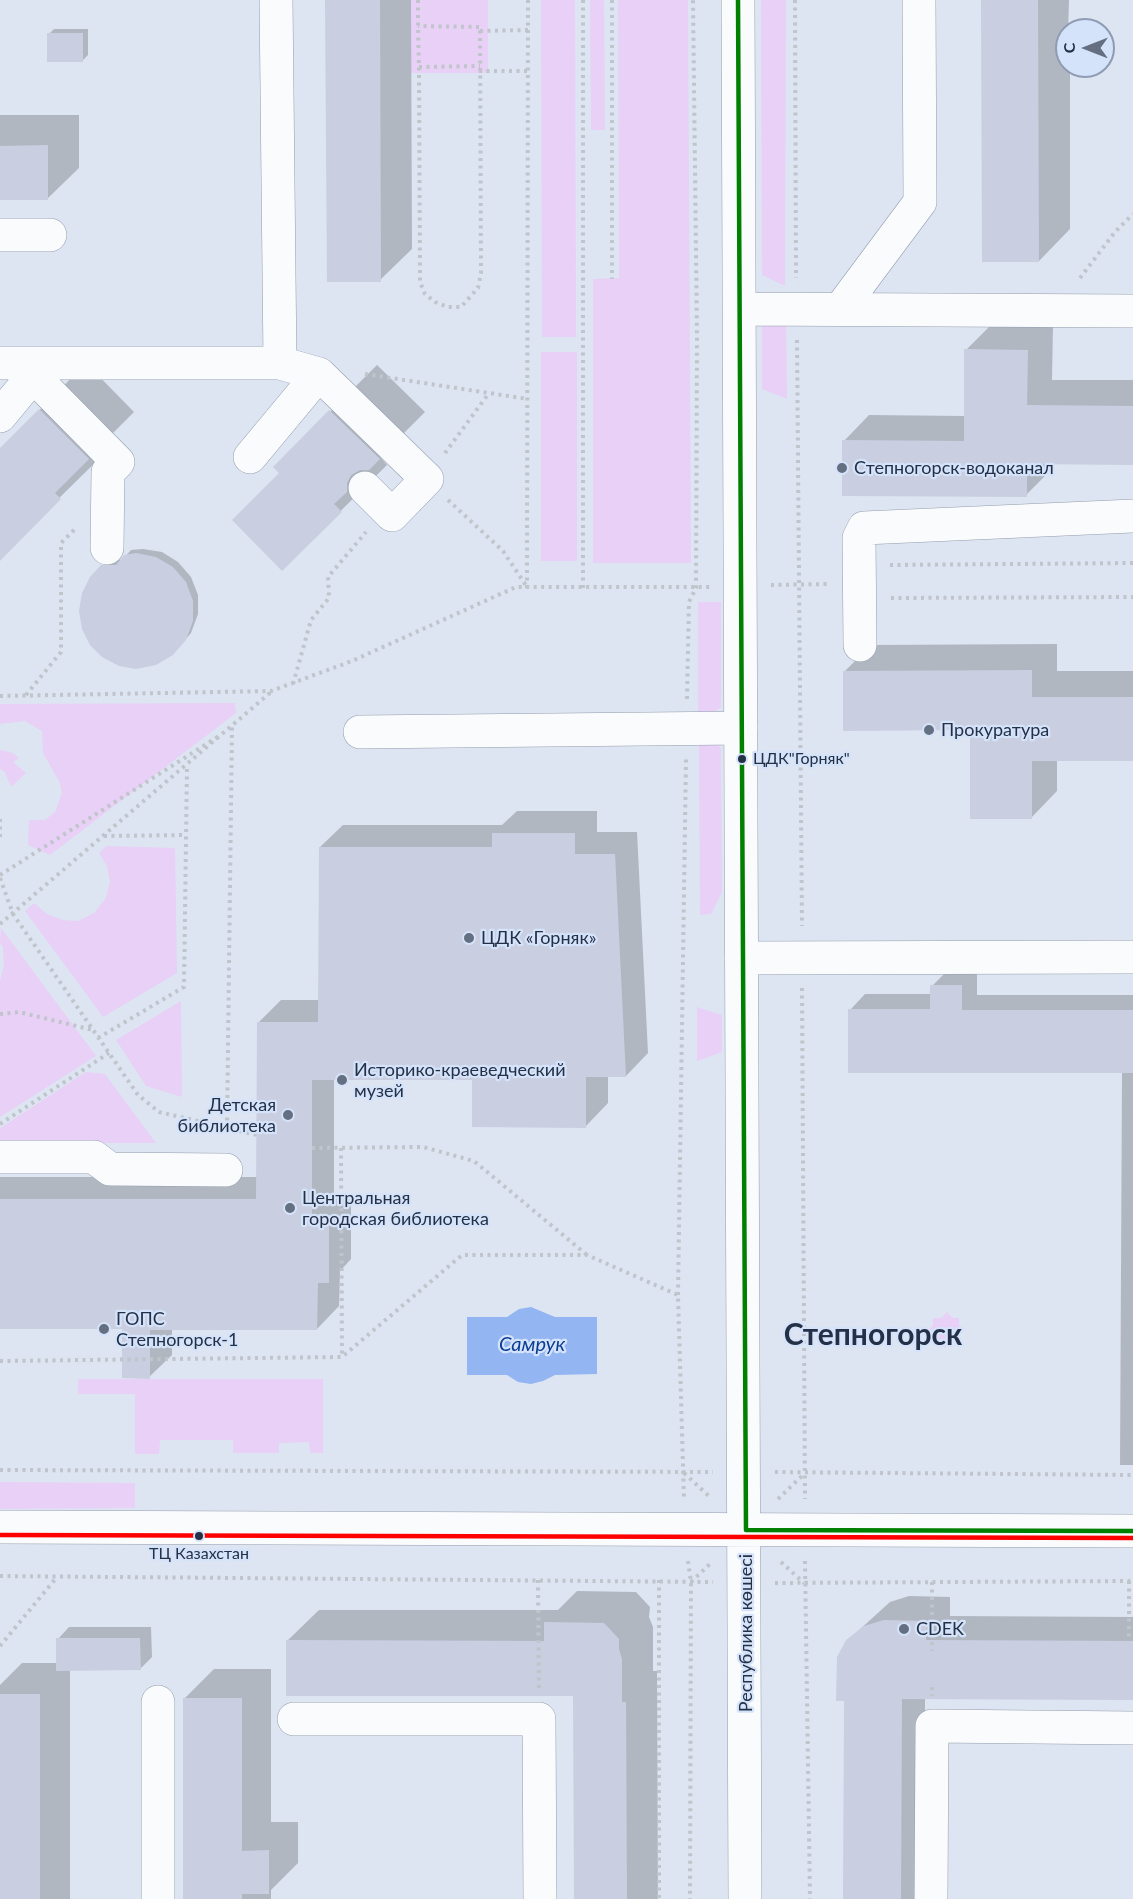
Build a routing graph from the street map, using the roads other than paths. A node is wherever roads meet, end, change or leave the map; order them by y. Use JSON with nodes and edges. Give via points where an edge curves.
{"nodes":[{"id":1,"x":276,"y":0,"type":"edge"},
{"id":2,"x":738,"y":0,"type":"edge"},
{"id":3,"x":919,"y":0,"type":"edge"},
{"id":4,"x":50,"y":235,"type":"dead end"},
{"id":5,"x":0,"y":236,"type":"edge"},
{"id":6,"x":841,"y":308,"type":"junction"},
{"id":7,"x":740,"y":309,"type":"junction"},
{"id":8,"x":1133,"y":311,"type":"edge"},
{"id":9,"x":0,"y":363,"type":"edge"},
{"id":10,"x":280,"y":363,"type":"junction"},
{"id":11,"x":38,"y":371,"type":"junction"},
{"id":12,"x":319,"y":374,"type":"junction"},
{"id":13,"x":0,"y":416,"type":"edge"},
{"id":14,"x":250,"y":457,"type":"dead end"},
{"id":15,"x":375,"y":498,"type":"road end"},
{"id":16,"x":1133,"y":516,"type":"edge"},
{"id":17,"x":107,"y":548,"type":"dead end"},
{"id":18,"x":860,"y":645,"type":"dead end"},
{"id":19,"x":741,"y":728,"type":"junction"},
{"id":20,"x":360,"y":732,"type":"dead end"},
{"id":21,"x":1133,"y":957,"type":"edge"},
{"id":22,"x":741,"y":958,"type":"junction"},
{"id":23,"x":0,"y":1157,"type":"edge"},
{"id":24,"x":226,"y":1170,"type":"dead end"},
{"id":25,"x":0,"y":1527,"type":"edge"},
{"id":26,"x":746,"y":1530,"type":"junction"},
{"id":27,"x":1133,"y":1531,"type":"edge"},
{"id":28,"x":158,"y":1702,"type":"dead end"},
{"id":29,"x":294,"y":1719,"type":"dead end"},
{"id":30,"x":1133,"y":1728,"type":"edge"},
{"id":31,"x":158,"y":1899,"type":"edge"},
{"id":32,"x":540,"y":1899,"type":"edge"},
{"id":33,"x":746,"y":1899,"type":"edge"},
{"id":34,"x":931,"y":1899,"type":"edge"}],
"edges":[{"from":1,"to":10,"type":"street"},
{"from":2,"to":7,"type":"street","name":"Республика көшесі"},
{"from":3,"to":6,"type":"street","via":[[920,202]]},
{"from":4,"to":5,"type":"street"},
{"from":6,"to":7,"type":"street"},
{"from":6,"to":8,"type":"street"},
{"from":7,"to":19,"type":"street","name":"Республика көшесі"},
{"from":9,"to":11,"type":"street"},
{"from":10,"to":11,"type":"street"},
{"from":10,"to":12,"type":"street"},
{"from":11,"to":13,"type":"street"},
{"from":11,"to":17,"type":"street","via":[[118,462],[108,472]]},
{"from":12,"to":14,"type":"street"},
{"from":12,"to":15,"type":"street","via":[[427,479],[392,515]]},
{"from":16,"to":18,"type":"street","via":[[864,528],[859,538]]},
{"from":19,"to":20,"type":"street"},
{"from":19,"to":22,"type":"street","name":"Республика көшесі"},
{"from":21,"to":22,"type":"street"},
{"from":22,"to":26,"type":"street","name":"Республика көшесі"},
{"from":23,"to":24,"type":"street","via":[[94,1157],[110,1169]]},
{"from":25,"to":26,"type":"street"},
{"from":26,"to":27,"type":"street"},
{"from":26,"to":33,"type":"street","name":"Республика көшесі"},
{"from":28,"to":31,"type":"street"},
{"from":29,"to":32,"type":"street","via":[[539,1719]]},
{"from":30,"to":34,"type":"street","via":[[932,1726]]}]}
